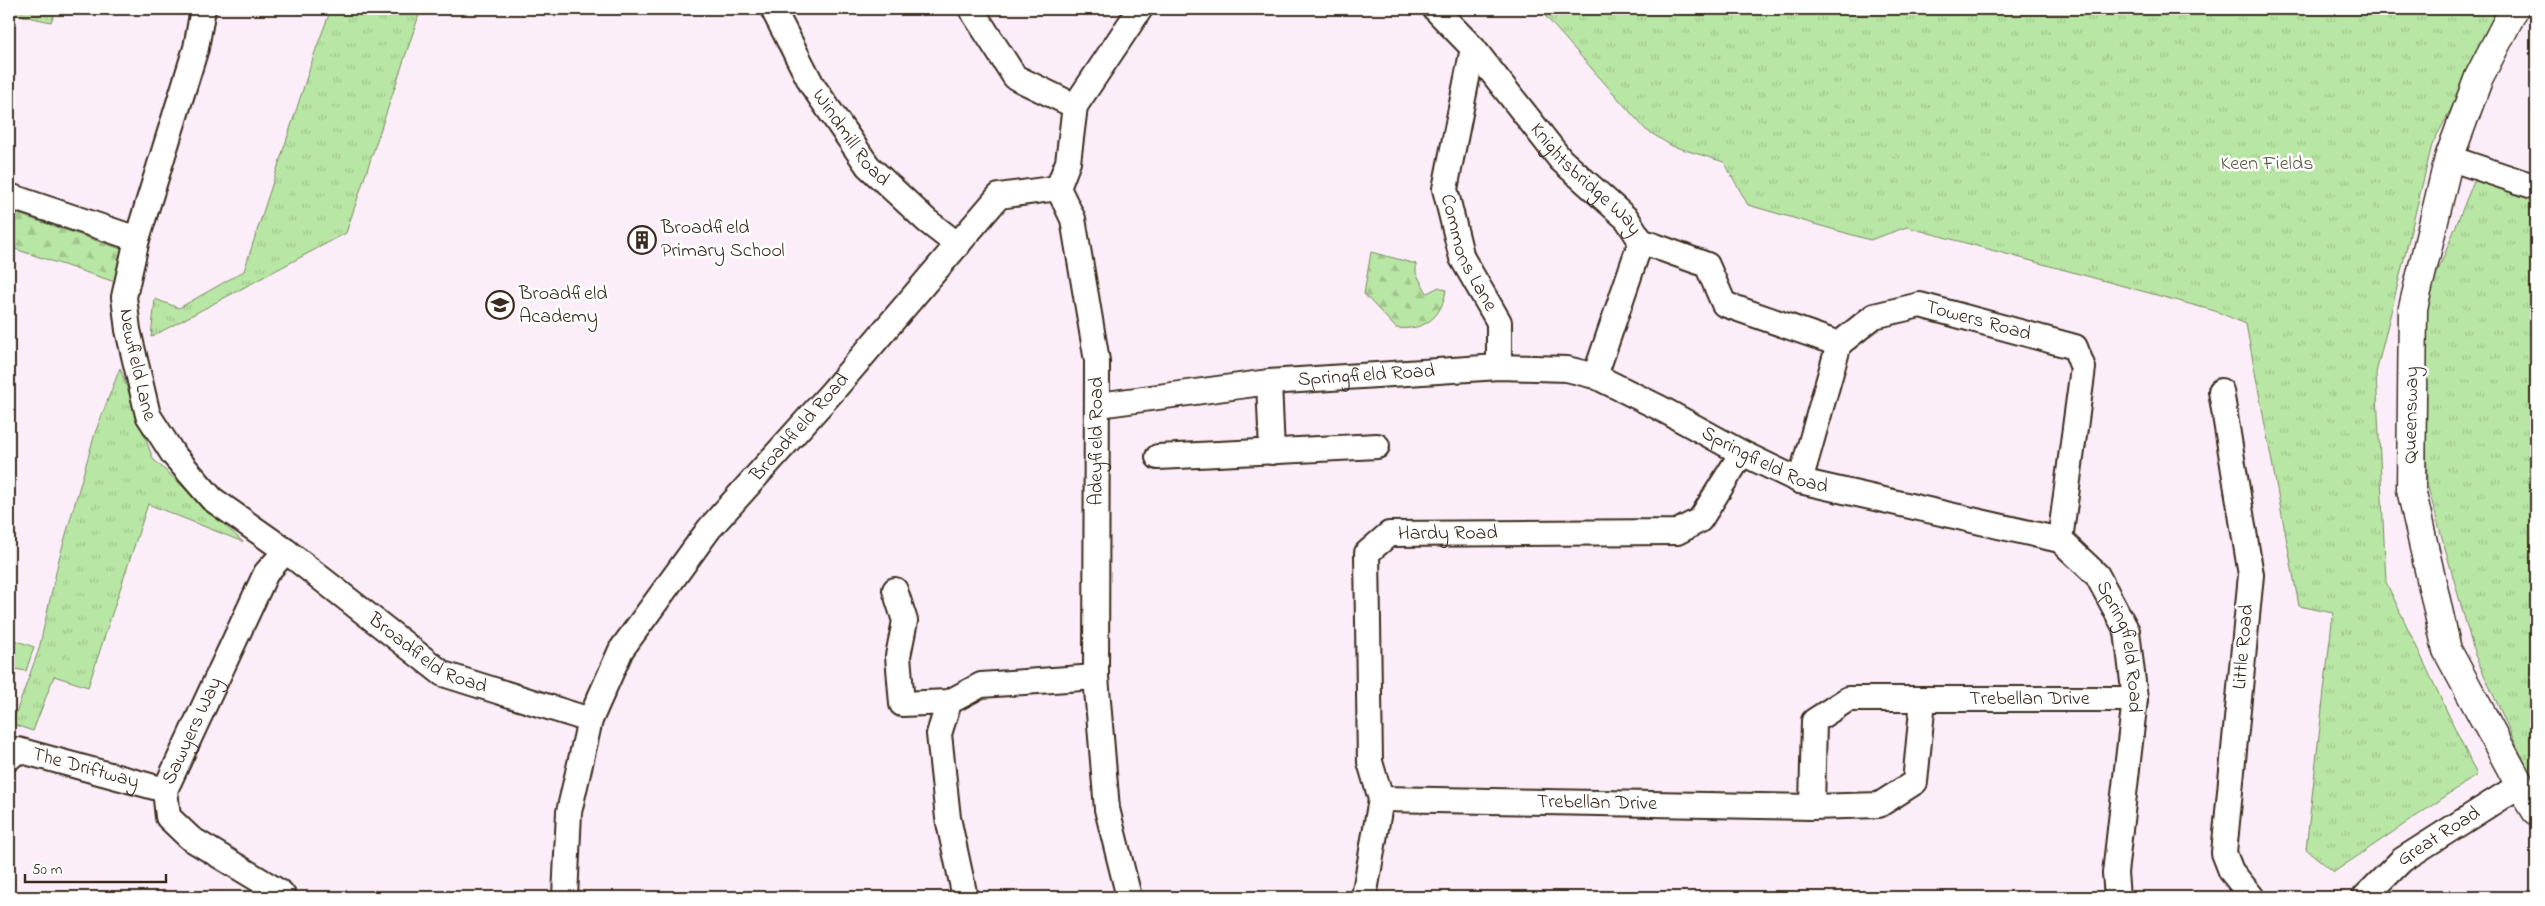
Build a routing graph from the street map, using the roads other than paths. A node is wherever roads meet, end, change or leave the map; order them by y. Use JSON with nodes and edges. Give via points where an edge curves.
{"nodes":[{"id":1,"x":203,"y":9,"type":"edge"},
{"id":2,"x":773,"y":9,"type":"edge"},
{"id":3,"x":971,"y":9,"type":"edge"},
{"id":4,"x":1140,"y":9,"type":"edge"},
{"id":5,"x":1435,"y":9,"type":"edge"},
{"id":6,"x":2514,"y":9,"type":"edge"},
{"id":7,"x":1472,"y":48,"type":"junction"},
{"id":8,"x":1075,"y":106,"type":"junction"},
{"id":9,"x":2449,"y":158,"type":"junction"},
{"id":10,"x":2536,"y":187,"type":"edge"},
{"id":11,"x":1058,"y":188,"type":"junction"},
{"id":12,"x":9,"y":196,"type":"edge"},
{"id":13,"x":137,"y":239,"type":"junction"},
{"id":14,"x":1640,"y":241,"type":"junction"},
{"id":15,"x":958,"y":245,"type":"junction"},
{"id":16,"x":1839,"y":344,"type":"junction"},
{"id":17,"x":1499,"y":367,"type":"junction"},
{"id":18,"x":1595,"y":376,"type":"junction"},
{"id":19,"x":1269,"y":382,"type":"junction"},
{"id":20,"x":2221,"y":391,"type":"dead end"},
{"id":21,"x":1099,"y":405,"type":"junction"},
{"id":22,"x":1377,"y":446,"type":"dead end"},
{"id":23,"x":1272,"y":452,"type":"junction"},
{"id":24,"x":1742,"y":453,"type":"junction"},
{"id":25,"x":1158,"y":457,"type":"dead end"},
{"id":26,"x":1800,"y":481,"type":"junction"},
{"id":27,"x":2060,"y":540,"type":"junction"},
{"id":28,"x":286,"y":551,"type":"junction"},
{"id":29,"x":895,"y":590,"type":"dead end"},
{"id":30,"x":1096,"y":677,"type":"junction"},
{"id":31,"x":2135,"y":699,"type":"junction"},
{"id":32,"x":1923,"y":700,"type":"junction"},
{"id":33,"x":949,"y":702,"type":"junction"},
{"id":34,"x":590,"y":720,"type":"junction"},
{"id":35,"x":9,"y":758,"type":"edge"},
{"id":36,"x":2520,"y":785,"type":"junction"},
{"id":37,"x":165,"y":790,"type":"junction"},
{"id":38,"x":1381,"y":799,"type":"junction"},
{"id":39,"x":1812,"y":806,"type":"junction"},
{"id":40,"x":2536,"y":812,"type":"edge"},
{"id":41,"x":284,"y":897,"type":"edge"},
{"id":42,"x":565,"y":897,"type":"edge"},
{"id":43,"x":965,"y":897,"type":"edge"},
{"id":44,"x":1129,"y":897,"type":"edge"},
{"id":45,"x":1364,"y":897,"type":"edge"},
{"id":46,"x":2117,"y":897,"type":"edge"},
{"id":47,"x":2252,"y":897,"type":"edge"},
{"id":48,"x":2366,"y":897,"type":"edge"}],
"edges":[{"from":1,"to":13,"type":"street","name":"Newfield Lane","via":[[196,48]]},
{"from":2,"to":15,"type":"street","name":"Windmill Road","via":[[812,85],[868,166]]},
{"from":3,"to":8,"type":"street","via":[[1015,77]]},
{"from":4,"to":8,"type":"street"},
{"from":5,"to":7,"type":"street","name":"Knightsbridge Way"},
{"from":6,"to":9,"type":"main road","name":"Queensway","via":[[2479,78]]},
{"from":7,"to":14,"type":"street","name":"Knightsbridge Way","via":[[1561,160],[1627,219]]},
{"from":7,"to":17,"type":"street","name":"Commons Lane","via":[[1445,189],[1462,258],[1500,322]]},
{"from":8,"to":11,"type":"street","via":[[1068,162]]},
{"from":9,"to":10,"type":"street"},
{"from":9,"to":36,"type":"main road","name":"Queensway","via":[[2413,308],[2411,489],[2448,650]]},
{"from":11,"to":15,"type":"street","name":"Broadfield Road","via":[[999,196]]},
{"from":11,"to":21,"type":"street","name":"Adeyfield Road","via":[[1073,219],[1097,362]]},
{"from":12,"to":13,"type":"street"},
{"from":13,"to":28,"type":"street","name":"Newfield Lane","via":[[124,297],[128,330],[148,415],[172,454],[212,499]]},
{"from":14,"to":16,"type":"street","name":"Knightsbridge Way","via":[[1706,265],[1724,304]]},
{"from":14,"to":18,"type":"street"},
{"from":15,"to":34,"type":"street","name":"Broadfield Road","via":[[709,529],[621,650]]},
{"from":16,"to":26,"type":"street"},
{"from":16,"to":27,"type":"street","name":"Towers Road","via":[[1874,316],[1920,305],[2075,347],[2083,368]]},
{"from":17,"to":18,"type":"street","name":"Springfield Road","via":[[1567,370]]},
{"from":17,"to":19,"type":"street","name":"Springfield Road"},
{"from":18,"to":24,"type":"street","name":"Springfield Road"},
{"from":19,"to":21,"type":"street","name":"Springfield Road"},
{"from":19,"to":23,"type":"street"},
{"from":20,"to":47,"type":"street","name":"Little Road","via":[[2251,575],[2224,853],[2231,871]]},
{"from":21,"to":30,"type":"street","name":"Adeyfield Road"},
{"from":22,"to":23,"type":"street"},
{"from":23,"to":25,"type":"street"},
{"from":24,"to":26,"type":"street","name":"Springfield Road"},
{"from":24,"to":38,"type":"street","name":"Hardy Road","via":[[1700,520],[1677,532],[1389,534],[1367,553],[1370,762]]},
{"from":26,"to":27,"type":"street","name":"Springfield Road"},
{"from":27,"to":31,"type":"street","name":"Springfield Road","via":[[2097,575],[2128,632]]},
{"from":28,"to":34,"type":"street","name":"Broadfield Road","via":[[443,674]]},
{"from":28,"to":37,"type":"street","name":"Sawyers Way","via":[[266,573]]},
{"from":29,"to":33,"type":"street","via":[[906,621],[898,656],[902,704]]},
{"from":30,"to":33,"type":"street","via":[[980,685]]},
{"from":30,"to":44,"type":"street","name":"Adeyfield Road","via":[[1107,810]]},
{"from":31,"to":32,"type":"street","name":"Trebellan Drive"},
{"from":31,"to":46,"type":"street","name":"Springfield Road","via":[[2115,873]]},
{"from":32,"to":39,"type":"street","name":"Trebellan Drive","via":[[1915,782],[1879,806]]},
{"from":32,"to":39,"type":"street","name":"Trebellan Drive","via":[[1848,699],[1814,721]]},
{"from":33,"to":43,"type":"street","via":[[940,734],[948,818]]},
{"from":34,"to":42,"type":"street","name":"Broadfield Road","via":[[569,812]]},
{"from":35,"to":37,"type":"street","name":"The Driftway","via":[[18,750]]},
{"from":36,"to":40,"type":"main road","name":"Queensway"},
{"from":36,"to":48,"type":"street","name":"Great Road","via":[[2402,860]]},
{"from":37,"to":41,"type":"street","name":"Sawyers Way","via":[[168,817],[190,838]]},
{"from":38,"to":39,"type":"street","name":"Trebellan Drive"},
{"from":38,"to":45,"type":"street"}]}
